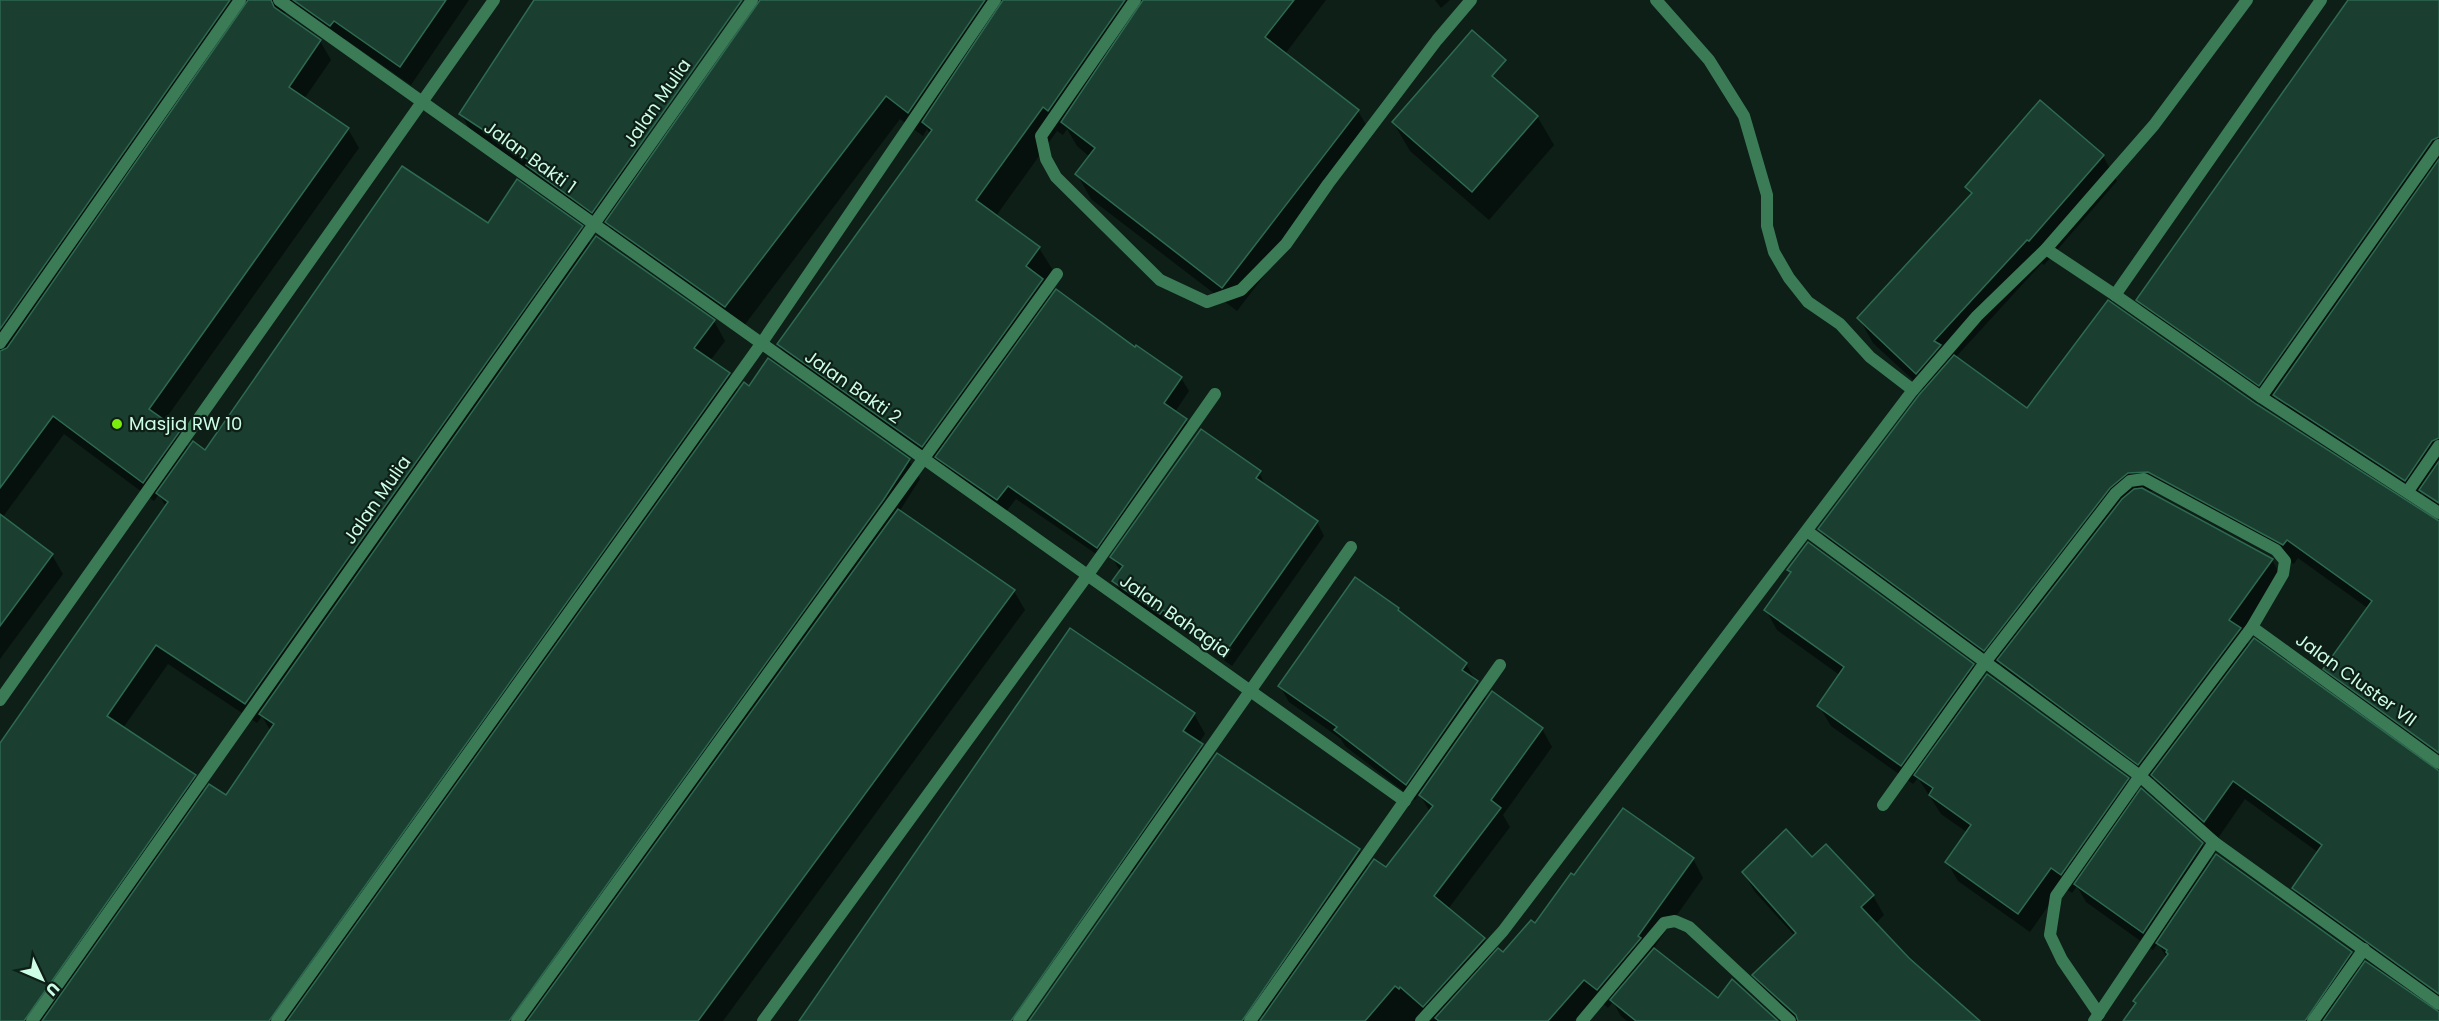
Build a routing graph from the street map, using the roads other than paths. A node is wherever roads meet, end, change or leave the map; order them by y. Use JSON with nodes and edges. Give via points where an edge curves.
{"nodes":[{"id":1,"x":240,"y":0,"type":"edge"},
{"id":2,"x":279,"y":0,"type":"edge"},
{"id":3,"x":494,"y":0,"type":"edge"},
{"id":4,"x":752,"y":0,"type":"edge"},
{"id":5,"x":995,"y":0,"type":"edge"},
{"id":6,"x":1135,"y":0,"type":"edge"},
{"id":7,"x":1471,"y":0,"type":"edge"},
{"id":8,"x":1656,"y":0,"type":"edge"},
{"id":9,"x":2247,"y":0,"type":"edge"},
{"id":10,"x":2321,"y":0,"type":"edge"},
{"id":11,"x":422,"y":102,"type":"junction"},
{"id":12,"x":2439,"y":145,"type":"edge"},
{"id":13,"x":594,"y":224,"type":"junction"},
{"id":14,"x":2046,"y":249,"type":"junction"},
{"id":15,"x":1057,"y":274,"type":"dead end"},
{"id":16,"x":2115,"y":295,"type":"junction"},
{"id":17,"x":0,"y":343,"type":"edge"},
{"id":18,"x":761,"y":344,"type":"junction"},
{"id":19,"x":1913,"y":390,"type":"junction"},
{"id":20,"x":1215,"y":394,"type":"dead end"},
{"id":21,"x":2261,"y":397,"type":"junction"},
{"id":22,"x":2439,"y":446,"type":"edge"},
{"id":23,"x":924,"y":459,"type":"junction"},
{"id":24,"x":2408,"y":491,"type":"junction"},
{"id":25,"x":2439,"y":513,"type":"edge"},
{"id":26,"x":1807,"y":531,"type":"junction"},
{"id":27,"x":1351,"y":548,"type":"dead end"},
{"id":28,"x":1087,"y":576,"type":"junction"},
{"id":29,"x":2252,"y":627,"type":"junction"},
{"id":30,"x":1986,"y":661,"type":"junction"},
{"id":31,"x":1500,"y":665,"type":"dead end"},
{"id":32,"x":1250,"y":692,"type":"junction"},
{"id":33,"x":0,"y":700,"type":"edge"},
{"id":34,"x":2439,"y":763,"type":"edge"},
{"id":35,"x":2140,"y":776,"type":"junction"},
{"id":36,"x":1405,"y":801,"type":"junction"},
{"id":37,"x":1883,"y":805,"type":"dead end"},
{"id":38,"x":2214,"y":842,"type":"junction"},
{"id":39,"x":2364,"y":949,"type":"junction"},
{"id":40,"x":2439,"y":1004,"type":"edge"},
{"id":41,"x":2096,"y":1017,"type":"edge"},
{"id":42,"x":32,"y":1021,"type":"edge"},
{"id":43,"x":277,"y":1021,"type":"edge"},
{"id":44,"x":517,"y":1021,"type":"edge"},
{"id":45,"x":763,"y":1021,"type":"edge"},
{"id":46,"x":1019,"y":1021,"type":"edge"},
{"id":47,"x":1250,"y":1021,"type":"edge"},
{"id":48,"x":1421,"y":1021,"type":"edge"},
{"id":49,"x":1582,"y":1021,"type":"edge"},
{"id":50,"x":1790,"y":1021,"type":"edge"},
{"id":51,"x":2313,"y":1021,"type":"edge"}],
"edges":[{"from":1,"to":17,"type":"street"},
{"from":2,"to":11,"type":"street","name":"Jalan Bakti 1"},
{"from":3,"to":11,"type":"street"},
{"from":4,"to":13,"type":"street","name":"Jalan Mulia"},
{"from":5,"to":18,"type":"street"},
{"from":6,"to":7,"type":"street","via":[[1041,136],[1046,159],[1056,177],[1160,280],[1207,302],[1241,290],[1286,244],[1355,148]]},
{"from":8,"to":19,"type":"street","via":[[1709,60],[1744,116],[1767,195],[1767,226],[1774,252],[1789,278],[1808,302],[1840,324],[1870,357]]},
{"from":9,"to":14,"type":"street","via":[[2154,125]]},
{"from":10,"to":16,"type":"street"},
{"from":11,"to":13,"type":"street","name":"Jalan Bakti 1"},
{"from":11,"to":33,"type":"street"},
{"from":12,"to":21,"type":"street"},
{"from":13,"to":18,"type":"street","name":"Jalan Bakti 1"},
{"from":13,"to":42,"type":"street","name":"Jalan Mulia"},
{"from":14,"to":16,"type":"street"},
{"from":14,"to":19,"type":"street","via":[[1977,316]]},
{"from":15,"to":23,"type":"street"},
{"from":16,"to":21,"type":"street"},
{"from":18,"to":23,"type":"street","name":"Jalan Bakti 2"},
{"from":18,"to":43,"type":"street"},
{"from":19,"to":26,"type":"street"},
{"from":20,"to":28,"type":"street"},
{"from":21,"to":24,"type":"street"},
{"from":22,"to":24,"type":"street"},
{"from":23,"to":28,"type":"street","name":"Jalan Bahagia"},
{"from":23,"to":44,"type":"street"},
{"from":24,"to":25,"type":"street"},
{"from":26,"to":30,"type":"street"},
{"from":26,"to":48,"type":"street","via":[[1503,931]]},
{"from":27,"to":32,"type":"street"},
{"from":28,"to":32,"type":"street","name":"Jalan Bahagia"},
{"from":28,"to":45,"type":"street"},
{"from":29,"to":30,"type":"street","via":[[2283,574],[2285,561],[2276,550],[2144,479],[2130,481],[2116,493]]},
{"from":29,"to":34,"type":"street","name":"Jalan Cluster VII"},
{"from":29,"to":35,"type":"street"},
{"from":30,"to":35,"type":"street"},
{"from":30,"to":37,"type":"street"},
{"from":31,"to":36,"type":"street"},
{"from":32,"to":36,"type":"street","name":"Jalan Bahagia"},
{"from":32,"to":46,"type":"street"},
{"from":35,"to":38,"type":"street"},
{"from":35,"to":41,"type":"street","via":[[2056,896],[2050,935]]},
{"from":36,"to":47,"type":"street"},
{"from":38,"to":39,"type":"street"},
{"from":38,"to":41,"type":"street"},
{"from":39,"to":40,"type":"street"},
{"from":39,"to":51,"type":"street"},
{"from":49,"to":50,"type":"street","via":[[1664,923],[1675,921],[1689,927]]}]}
